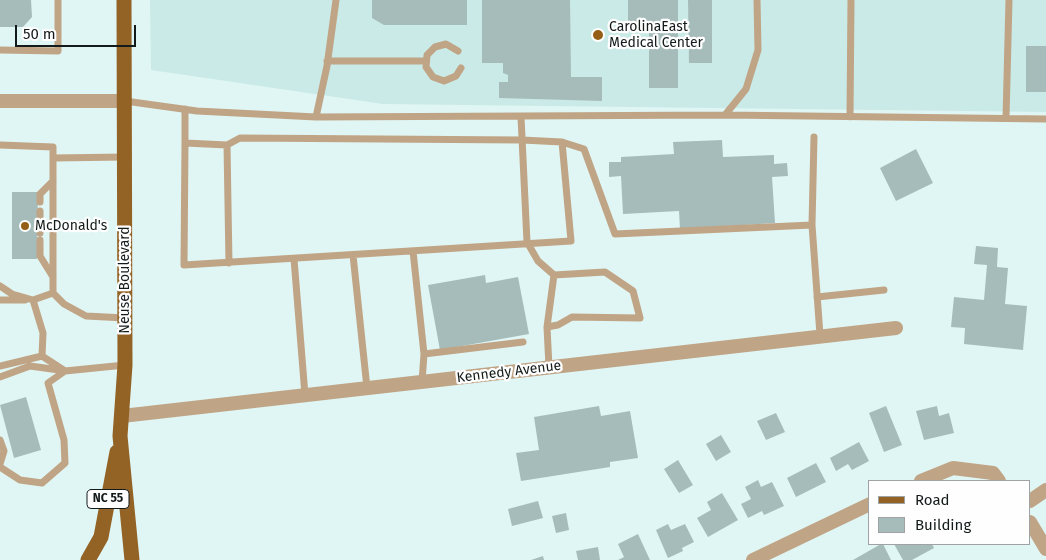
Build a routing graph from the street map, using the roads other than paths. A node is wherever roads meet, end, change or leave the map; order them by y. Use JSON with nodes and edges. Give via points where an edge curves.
{"nodes":[{"id":1,"x":58,"y":0,"type":"edge"},
{"id":2,"x":124,"y":0,"type":"edge"},
{"id":3,"x":336,"y":0,"type":"edge"},
{"id":4,"x":757,"y":0,"type":"edge"},
{"id":5,"x":851,"y":0,"type":"edge"},
{"id":6,"x":1009,"y":0,"type":"edge"},
{"id":7,"x":0,"y":50,"type":"edge"},
{"id":8,"x":458,"y":51,"type":"dead end"},
{"id":9,"x":327,"y":61,"type":"junction"},
{"id":10,"x":425,"y":61,"type":"junction"},
{"id":11,"x":461,"y":68,"type":"dead end"},
{"id":12,"x":0,"y":101,"type":"edge"},
{"id":13,"x":125,"y":101,"type":"junction"},
{"id":14,"x":185,"y":109,"type":"junction"},
{"id":15,"x":725,"y":115,"type":"junction"},
{"id":16,"x":316,"y":116,"type":"junction"},
{"id":17,"x":850,"y":117,"type":"junction"},
{"id":18,"x":522,"y":118,"type":"junction"},
{"id":19,"x":1006,"y":118,"type":"junction"},
{"id":20,"x":1046,"y":119,"type":"edge"},
{"id":21,"x":814,"y":138,"type":"dead end"},
{"id":22,"x":522,"y":140,"type":"junction"},
{"id":23,"x":562,"y":142,"type":"junction"},
{"id":24,"x":184,"y":143,"type":"junction"},
{"id":25,"x":0,"y":145,"type":"edge"},
{"id":26,"x":227,"y":145,"type":"junction"},
{"id":27,"x":125,"y":157,"type":"junction"},
{"id":28,"x":53,"y":158,"type":"junction"},
{"id":29,"x":53,"y":181,"type":"junction"},
{"id":30,"x":40,"y":202,"type":"dead end"},
{"id":31,"x":40,"y":211,"type":"dead end"},
{"id":32,"x":812,"y":225,"type":"junction"},
{"id":33,"x":527,"y":242,"type":"junction"},
{"id":34,"x":413,"y":252,"type":"junction"},
{"id":35,"x":353,"y":255,"type":"junction"},
{"id":36,"x":294,"y":259,"type":"junction"},
{"id":37,"x":229,"y":263,"type":"junction"},
{"id":38,"x":554,"y":275,"type":"junction"},
{"id":39,"x":53,"y":278,"type":"junction"},
{"id":40,"x":0,"y":286,"type":"edge"},
{"id":41,"x":884,"y":290,"type":"dead end"},
{"id":42,"x":53,"y":292,"type":"junction"},
{"id":43,"x":817,"y":297,"type":"junction"},
{"id":44,"x":0,"y":300,"type":"edge"},
{"id":45,"x":33,"y":300,"type":"junction"},
{"id":46,"x":125,"y":318,"type":"junction"},
{"id":47,"x":547,"y":327,"type":"junction"},
{"id":48,"x":896,"y":328,"type":"dead end"},
{"id":49,"x":820,"y":336,"type":"junction"},
{"id":50,"x":523,"y":342,"type":"dead end"},
{"id":51,"x":424,"y":354,"type":"junction"},
{"id":52,"x":42,"y":356,"type":"junction"},
{"id":53,"x":125,"y":365,"type":"junction"},
{"id":54,"x":0,"y":366,"type":"edge"},
{"id":55,"x":549,"y":367,"type":"junction"},
{"id":56,"x":65,"y":371,"type":"junction"},
{"id":57,"x":0,"y":377,"type":"edge"},
{"id":58,"x":422,"y":382,"type":"junction"},
{"id":59,"x":368,"y":388,"type":"junction"},
{"id":60,"x":305,"y":395,"type":"junction"},
{"id":61,"x":122,"y":416,"type":"junction"},
{"id":62,"x":120,"y":436,"type":"junction"},
{"id":63,"x":0,"y":440,"type":"edge"},
{"id":64,"x":0,"y":465,"type":"edge"},
{"id":65,"x":996,"y":477,"type":"edge"},
{"id":66,"x":924,"y":480,"type":"edge"},
{"id":67,"x":1046,"y":490,"type":"edge"},
{"id":68,"x":1031,"y":500,"type":"edge"},
{"id":69,"x":868,"y":505,"type":"edge"},
{"id":70,"x":1031,"y":524,"type":"edge"},
{"id":71,"x":1046,"y":549,"type":"edge"},
{"id":72,"x":88,"y":560,"type":"edge"},
{"id":73,"x":132,"y":560,"type":"edge"},
{"id":74,"x":753,"y":560,"type":"edge"}],
"edges":[{"from":1,"to":7,"type":"lane","via":[[58,51]]},
{"from":2,"to":13,"type":"main road","name":"Neuse Boulevard","number":"NC 55"},
{"from":3,"to":9,"type":"lane"},
{"from":4,"to":15,"type":"lane","via":[[758,50],[746,89]]},
{"from":5,"to":17,"type":"lane"},
{"from":6,"to":19,"type":"lane"},
{"from":8,"to":10,"type":"lane","via":[[451,46],[440,45],[430,50]]},
{"from":9,"to":10,"type":"lane"},
{"from":9,"to":16,"type":"lane"},
{"from":10,"to":11,"type":"lane","via":[[428,73],[438,80],[450,80]]},
{"from":12,"to":13,"type":"street"},
{"from":13,"to":14,"type":"lane"},
{"from":13,"to":27,"type":"main road","name":"Neuse Boulevard","number":"NC 55"},
{"from":14,"to":16,"type":"lane"},
{"from":14,"to":24,"type":"lane"},
{"from":15,"to":17,"type":"lane"},
{"from":15,"to":18,"type":"lane"},
{"from":16,"to":18,"type":"lane"},
{"from":17,"to":19,"type":"lane"},
{"from":18,"to":22,"type":"lane"},
{"from":19,"to":20,"type":"lane"},
{"from":21,"to":32,"type":"lane"},
{"from":22,"to":23,"type":"lane"},
{"from":22,"to":26,"type":"lane","via":[[240,138]]},
{"from":22,"to":33,"type":"lane"},
{"from":23,"to":32,"type":"lane","via":[[584,149],[615,234]]},
{"from":23,"to":33,"type":"lane","via":[[571,241]]},
{"from":24,"to":26,"type":"lane"},
{"from":24,"to":37,"type":"lane","via":[[184,266]]},
{"from":25,"to":28,"type":"lane","via":[[53,147]]},
{"from":26,"to":37,"type":"lane"},
{"from":27,"to":28,"type":"lane"},
{"from":27,"to":46,"type":"main road","name":"Neuse Boulevard","number":"NC 55"},
{"from":28,"to":29,"type":"lane"},
{"from":29,"to":30,"type":"lane","via":[[40,194]]},
{"from":29,"to":39,"type":"lane"},
{"from":31,"to":39,"type":"lane","via":[[40,256]]},
{"from":32,"to":43,"type":"lane"},
{"from":33,"to":34,"type":"lane"},
{"from":33,"to":38,"type":"lane","via":[[538,261]]},
{"from":34,"to":35,"type":"lane"},
{"from":34,"to":51,"type":"lane"},
{"from":35,"to":36,"type":"lane"},
{"from":35,"to":59,"type":"lane"},
{"from":36,"to":37,"type":"lane"},
{"from":36,"to":60,"type":"lane"},
{"from":38,"to":47,"type":"lane"},
{"from":38,"to":47,"type":"lane","via":[[605,272],[632,291],[640,318],[572,317]]},
{"from":39,"to":42,"type":"lane"},
{"from":40,"to":45,"type":"lane","via":[[12,294]]},
{"from":41,"to":43,"type":"lane"},
{"from":42,"to":45,"type":"lane"},
{"from":42,"to":46,"type":"lane","via":[[64,304],[86,316]]},
{"from":43,"to":49,"type":"lane"},
{"from":44,"to":45,"type":"lane"},
{"from":45,"to":52,"type":"lane","via":[[43,333]]},
{"from":46,"to":53,"type":"main road","name":"Neuse Boulevard","number":"NC 55"},
{"from":47,"to":55,"type":"lane"},
{"from":48,"to":49,"type":"street","name":"Kennedy Avenue"},
{"from":49,"to":55,"type":"street","name":"Kennedy Avenue"},
{"from":50,"to":51,"type":"lane"},
{"from":51,"to":58,"type":"lane"},
{"from":52,"to":54,"type":"lane"},
{"from":52,"to":56,"type":"lane"},
{"from":53,"to":56,"type":"lane"},
{"from":53,"to":61,"type":"main road","name":"Neuse Boulevard","number":"NC 55"},
{"from":55,"to":58,"type":"street","name":"Kennedy Avenue"},
{"from":56,"to":57,"type":"lane","via":[[30,366]]},
{"from":56,"to":64,"type":"lane","via":[[48,383],[64,440],[65,463],[42,483],[20,480]]},
{"from":58,"to":59,"type":"street","name":"Kennedy Avenue"},
{"from":59,"to":60,"type":"street","name":"Kennedy Avenue"},
{"from":60,"to":61,"type":"street","name":"Kennedy Avenue"},
{"from":61,"to":62,"type":"main road","name":"Neuse Boulevard","number":"NC 55"},
{"from":62,"to":72,"type":"main road","number":"NC 55","via":[[101,537]]},
{"from":62,"to":73,"type":"main road","name":"Neuse Boulevard","number":"NC 55"},
{"from":63,"to":64,"type":"lane","via":[[4,451]]},
{"from":65,"to":66,"type":"street","via":[[954,468]]},
{"from":67,"to":68,"type":"street"},
{"from":69,"to":74,"type":"street"},
{"from":70,"to":71,"type":"street"}]}
